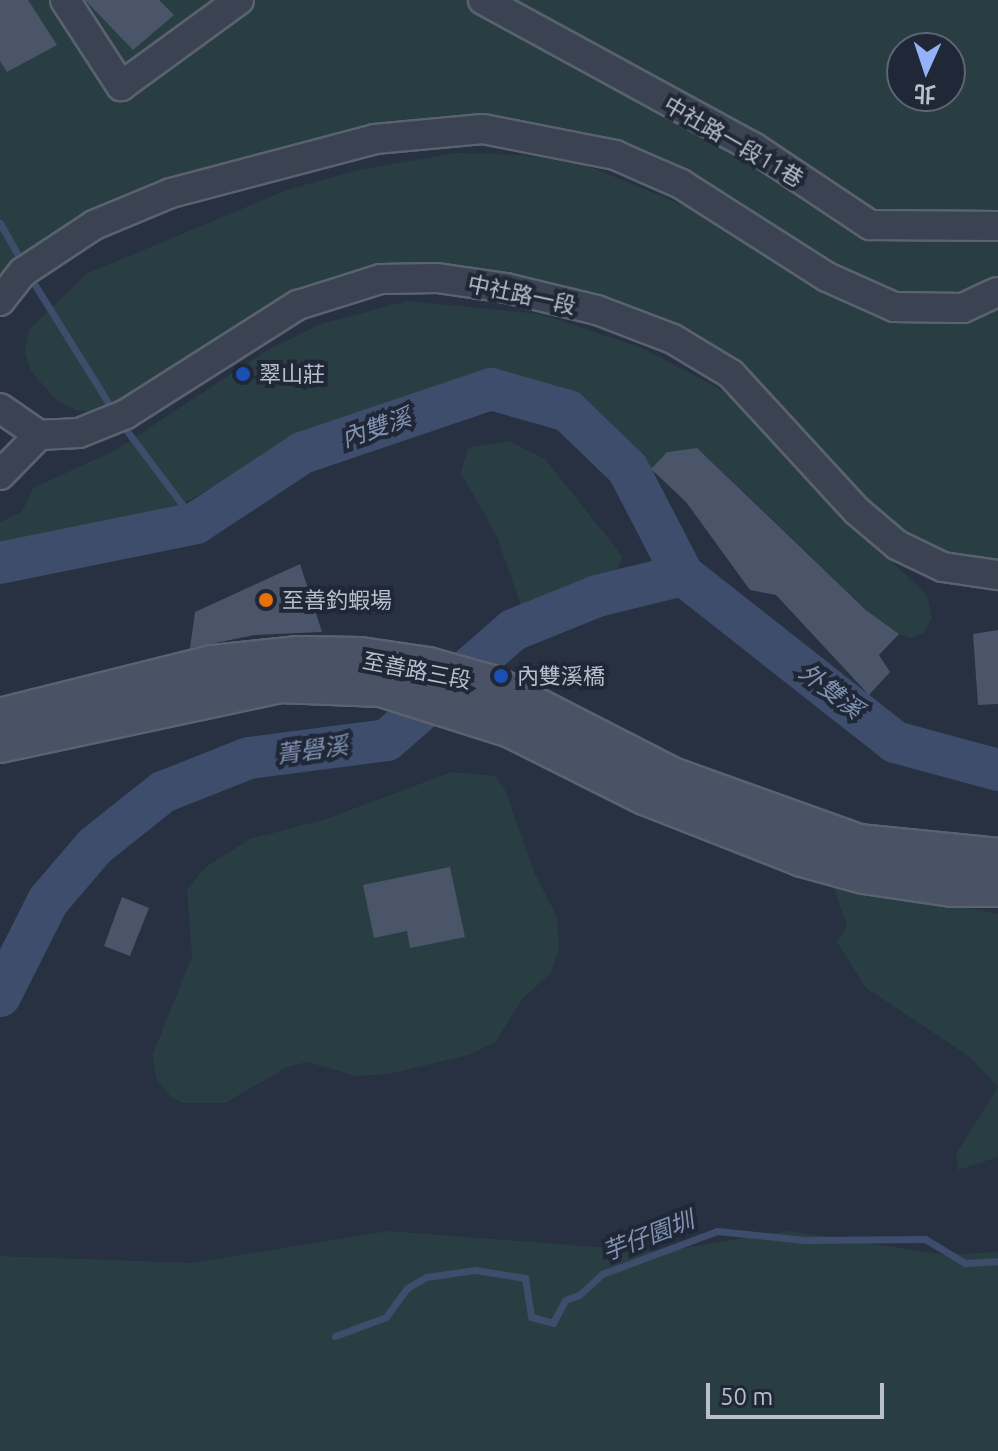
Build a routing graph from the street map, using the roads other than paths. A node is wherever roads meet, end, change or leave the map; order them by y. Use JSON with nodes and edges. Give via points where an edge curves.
{"nodes":[{"id":1,"x":65,"y":0,"type":"edge"},
{"id":2,"x":239,"y":0,"type":"edge"},
{"id":3,"x":483,"y":0,"type":"edge"},
{"id":4,"x":998,"y":226,"type":"edge"},
{"id":5,"x":998,"y":292,"type":"edge"},
{"id":6,"x":0,"y":301,"type":"edge"},
{"id":7,"x":0,"y":408,"type":"edge"},
{"id":8,"x":39,"y":435,"type":"junction"},
{"id":9,"x":0,"y":475,"type":"edge"},
{"id":10,"x":998,"y":575,"type":"edge"},
{"id":11,"x":424,"y":682,"type":"junction"},
{"id":12,"x":484,"y":700,"type":"junction"},
{"id":13,"x":0,"y":718,"type":"edge"},
{"id":14,"x":0,"y":743,"type":"edge"},
{"id":15,"x":998,"y":858,"type":"edge"},
{"id":16,"x":998,"y":887,"type":"edge"}],
"edges":[{"from":1,"to":2,"type":"street","via":[[121,86]]},
{"from":3,"to":4,"type":"street","name":"中社路一段11巷","via":[[753,147],[870,225]]},
{"from":5,"to":6,"type":"street","via":[[963,308],[894,307],[827,277],[681,184],[615,155],[483,129],[375,139],[171,193],[94,225],[23,272]]},
{"from":7,"to":8,"type":"street"},
{"from":8,"to":9,"type":"street"},
{"from":8,"to":10,"type":"street","name":"中社路一段","via":[[79,433],[126,414],[298,305],[381,279],[451,280],[597,310],[673,339],[731,374],[857,511],[897,545],[943,567]]},
{"from":11,"to":12,"type":"street","name":"至善路三段"},
{"from":11,"to":13,"type":"street","name":"至善路三段","via":[[297,656],[213,665]]},
{"from":11,"to":14,"type":"street","name":"至善路三段","via":[[280,683]]},
{"from":12,"to":15,"type":"street","name":"至善路三段","via":[[610,747],[739,804],[858,844]]},
{"from":12,"to":16,"type":"street","name":"至善路三段","via":[[645,795],[802,857],[864,874],[952,887]]}]}
